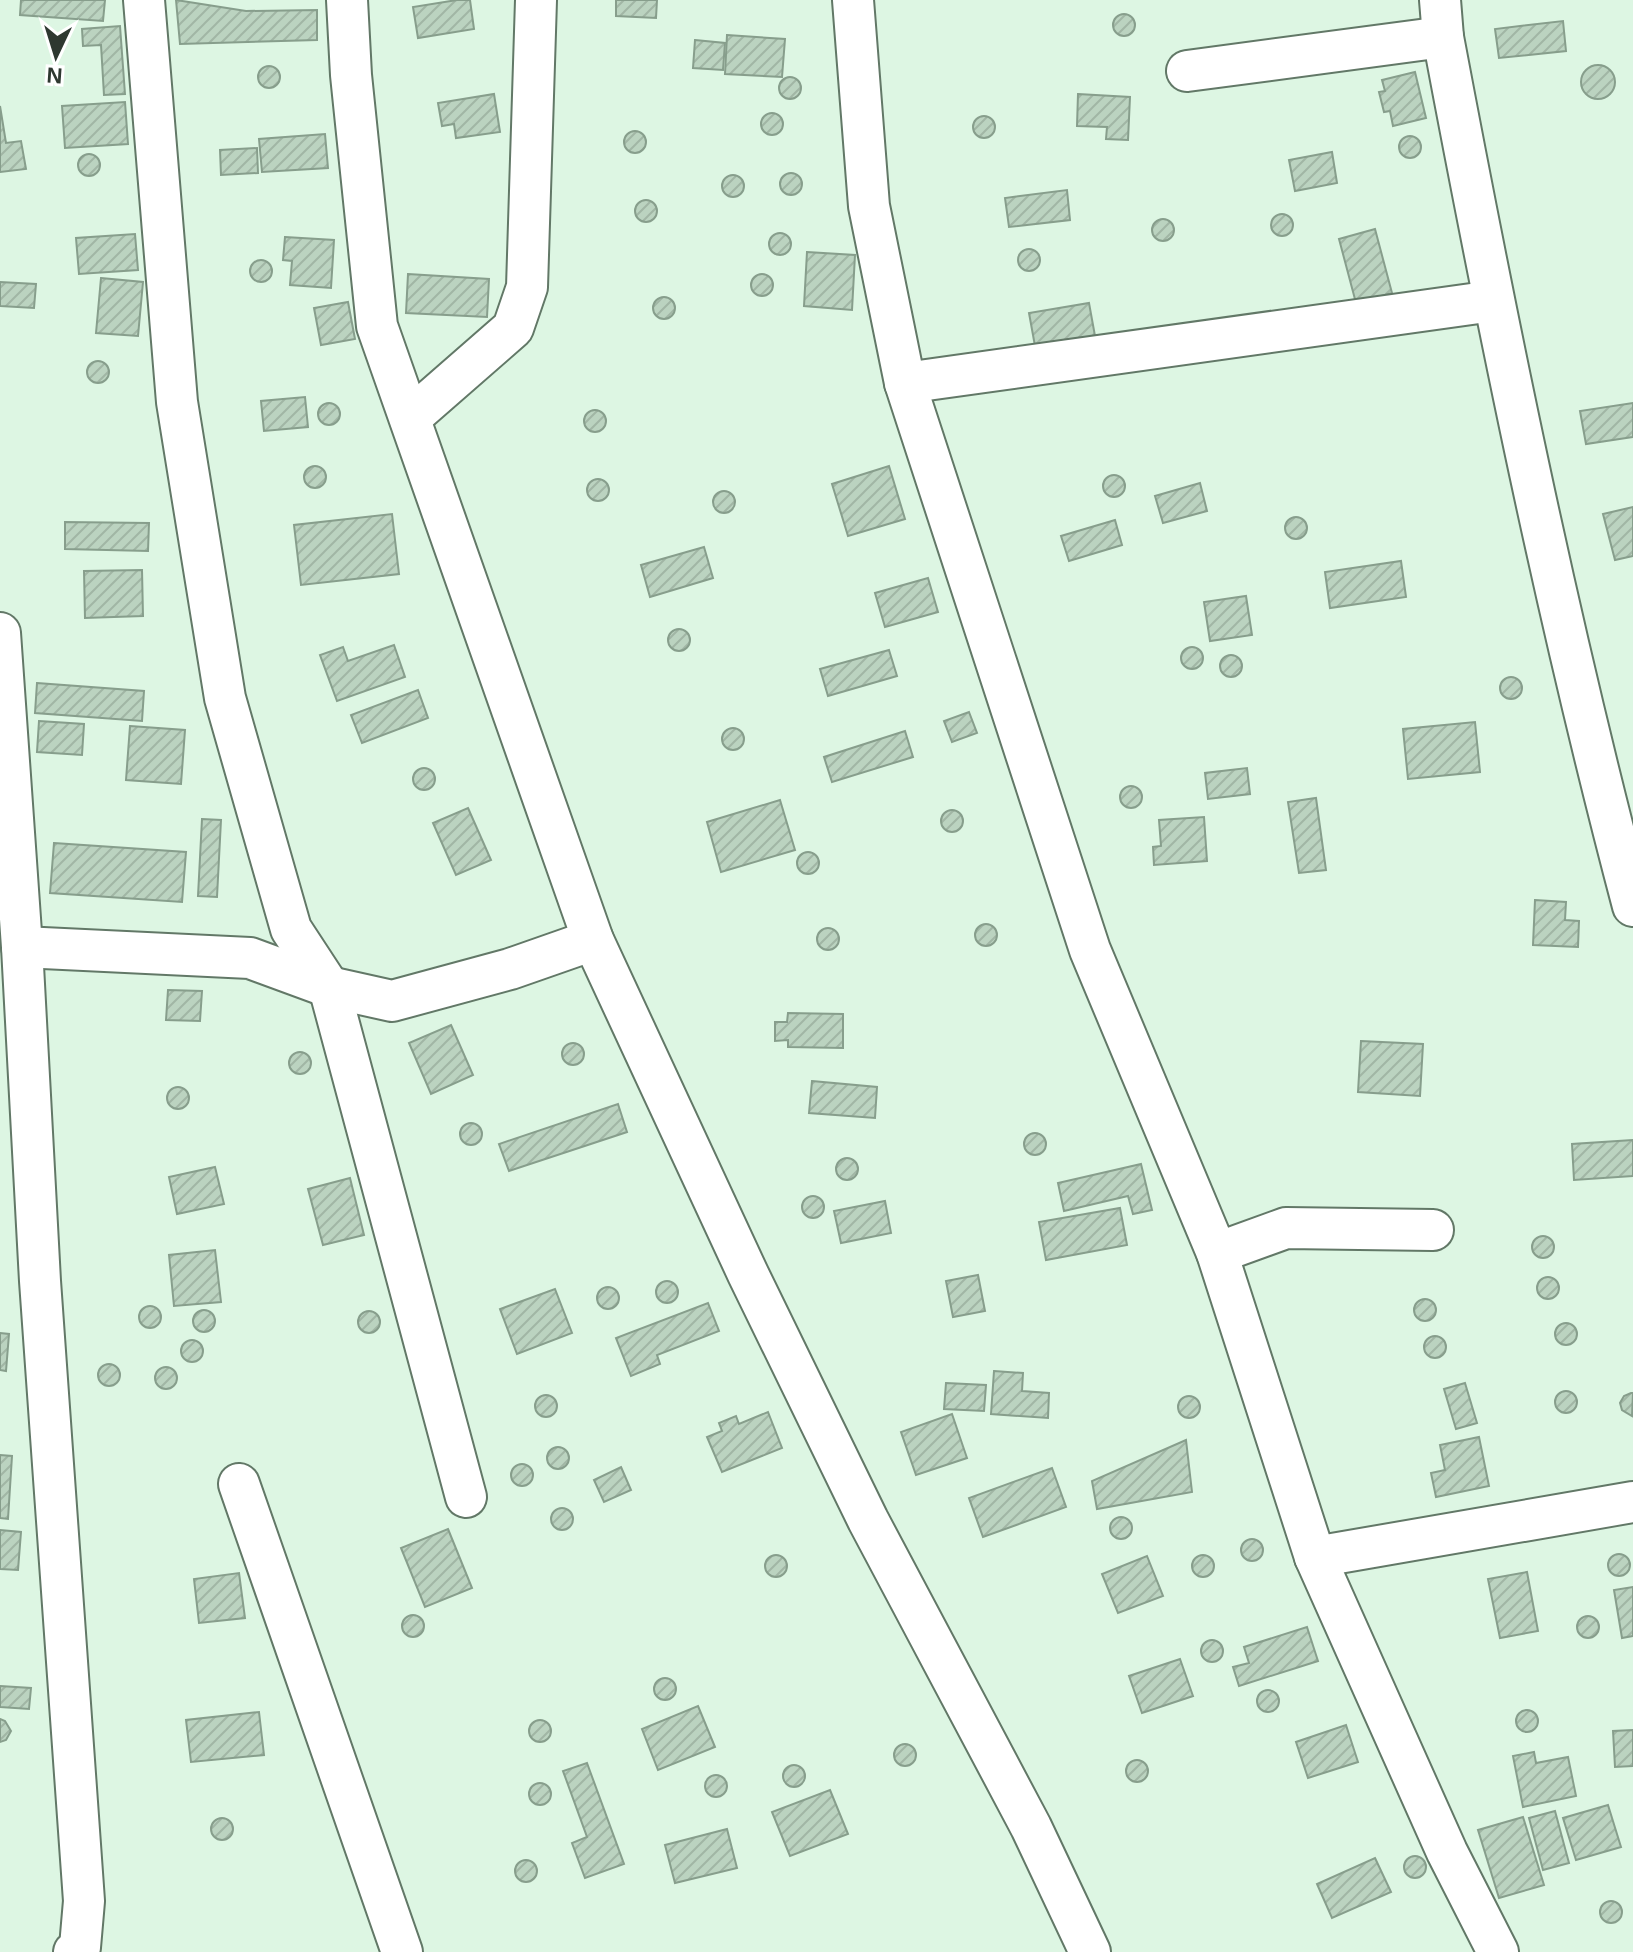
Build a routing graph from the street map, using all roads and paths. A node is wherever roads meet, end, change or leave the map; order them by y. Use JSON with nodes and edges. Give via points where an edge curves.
{"nodes":[{"id":1,"x":144,"y":0,"type":"edge"},
{"id":2,"x":347,"y":0,"type":"edge"},
{"id":3,"x":536,"y":0,"type":"edge"},
{"id":4,"x":853,"y":0,"type":"edge"},
{"id":5,"x":1442,"y":19,"type":"edge"},
{"id":6,"x":1187,"y":71,"type":"dead end"},
{"id":7,"x":1493,"y":301,"type":"junction"},
{"id":8,"x":905,"y":383,"type":"junction"},
{"id":9,"x":410,"y":418,"type":"junction"},
{"id":10,"x":0,"y":633,"type":"edge"},
{"id":11,"x":1633,"y":906,"type":"edge"},
{"id":12,"x":593,"y":940,"type":"junction"},
{"id":13,"x":22,"y":947,"type":"junction"},
{"id":14,"x":329,"y":987,"type":"junction"},
{"id":15,"x":1433,"y":1230,"type":"dead end"},
{"id":16,"x":1217,"y":1253,"type":"junction"},
{"id":17,"x":239,"y":1484,"type":"dead end"},
{"id":18,"x":466,"y":1497,"type":"dead end"},
{"id":19,"x":1633,"y":1502,"type":"edge"},
{"id":20,"x":1315,"y":1557,"type":"junction"},
{"id":21,"x":74,"y":1952,"type":"edge"},
{"id":22,"x":402,"y":1952,"type":"edge"},
{"id":23,"x":1090,"y":1952,"type":"edge"},
{"id":24,"x":1498,"y":1952,"type":"edge"}],
"edges":[{"from":1,"to":14,"type":"street","via":[[177,402],[225,698],[291,929]]},
{"from":2,"to":9,"type":"street","via":[[377,326]]},
{"from":3,"to":9,"type":"street","via":[[527,287],[513,328]]},
{"from":4,"to":8,"type":"street","via":[[869,206]]},
{"from":5,"to":6,"type":"street"},
{"from":5,"to":7,"type":"street"},
{"from":7,"to":8,"type":"street"},
{"from":7,"to":11,"type":"street"},
{"from":8,"to":16,"type":"street","via":[[1090,950]]},
{"from":9,"to":12,"type":"street"},
{"from":10,"to":13,"type":"street"},
{"from":12,"to":14,"type":"street","via":[[392,1001]]},
{"from":12,"to":23,"type":"street","via":[[861,1506],[1031,1827]]},
{"from":13,"to":14,"type":"street","via":[[250,958]]},
{"from":13,"to":21,"type":"street","via":[[84,1901],[80,1947]]},
{"from":14,"to":18,"type":"street"},
{"from":15,"to":16,"type":"street","via":[[1286,1228]]},
{"from":16,"to":20,"type":"street"},
{"from":17,"to":22,"type":"street"},
{"from":19,"to":20,"type":"street"},
{"from":20,"to":24,"type":"street","via":[[1447,1852]]}]}
